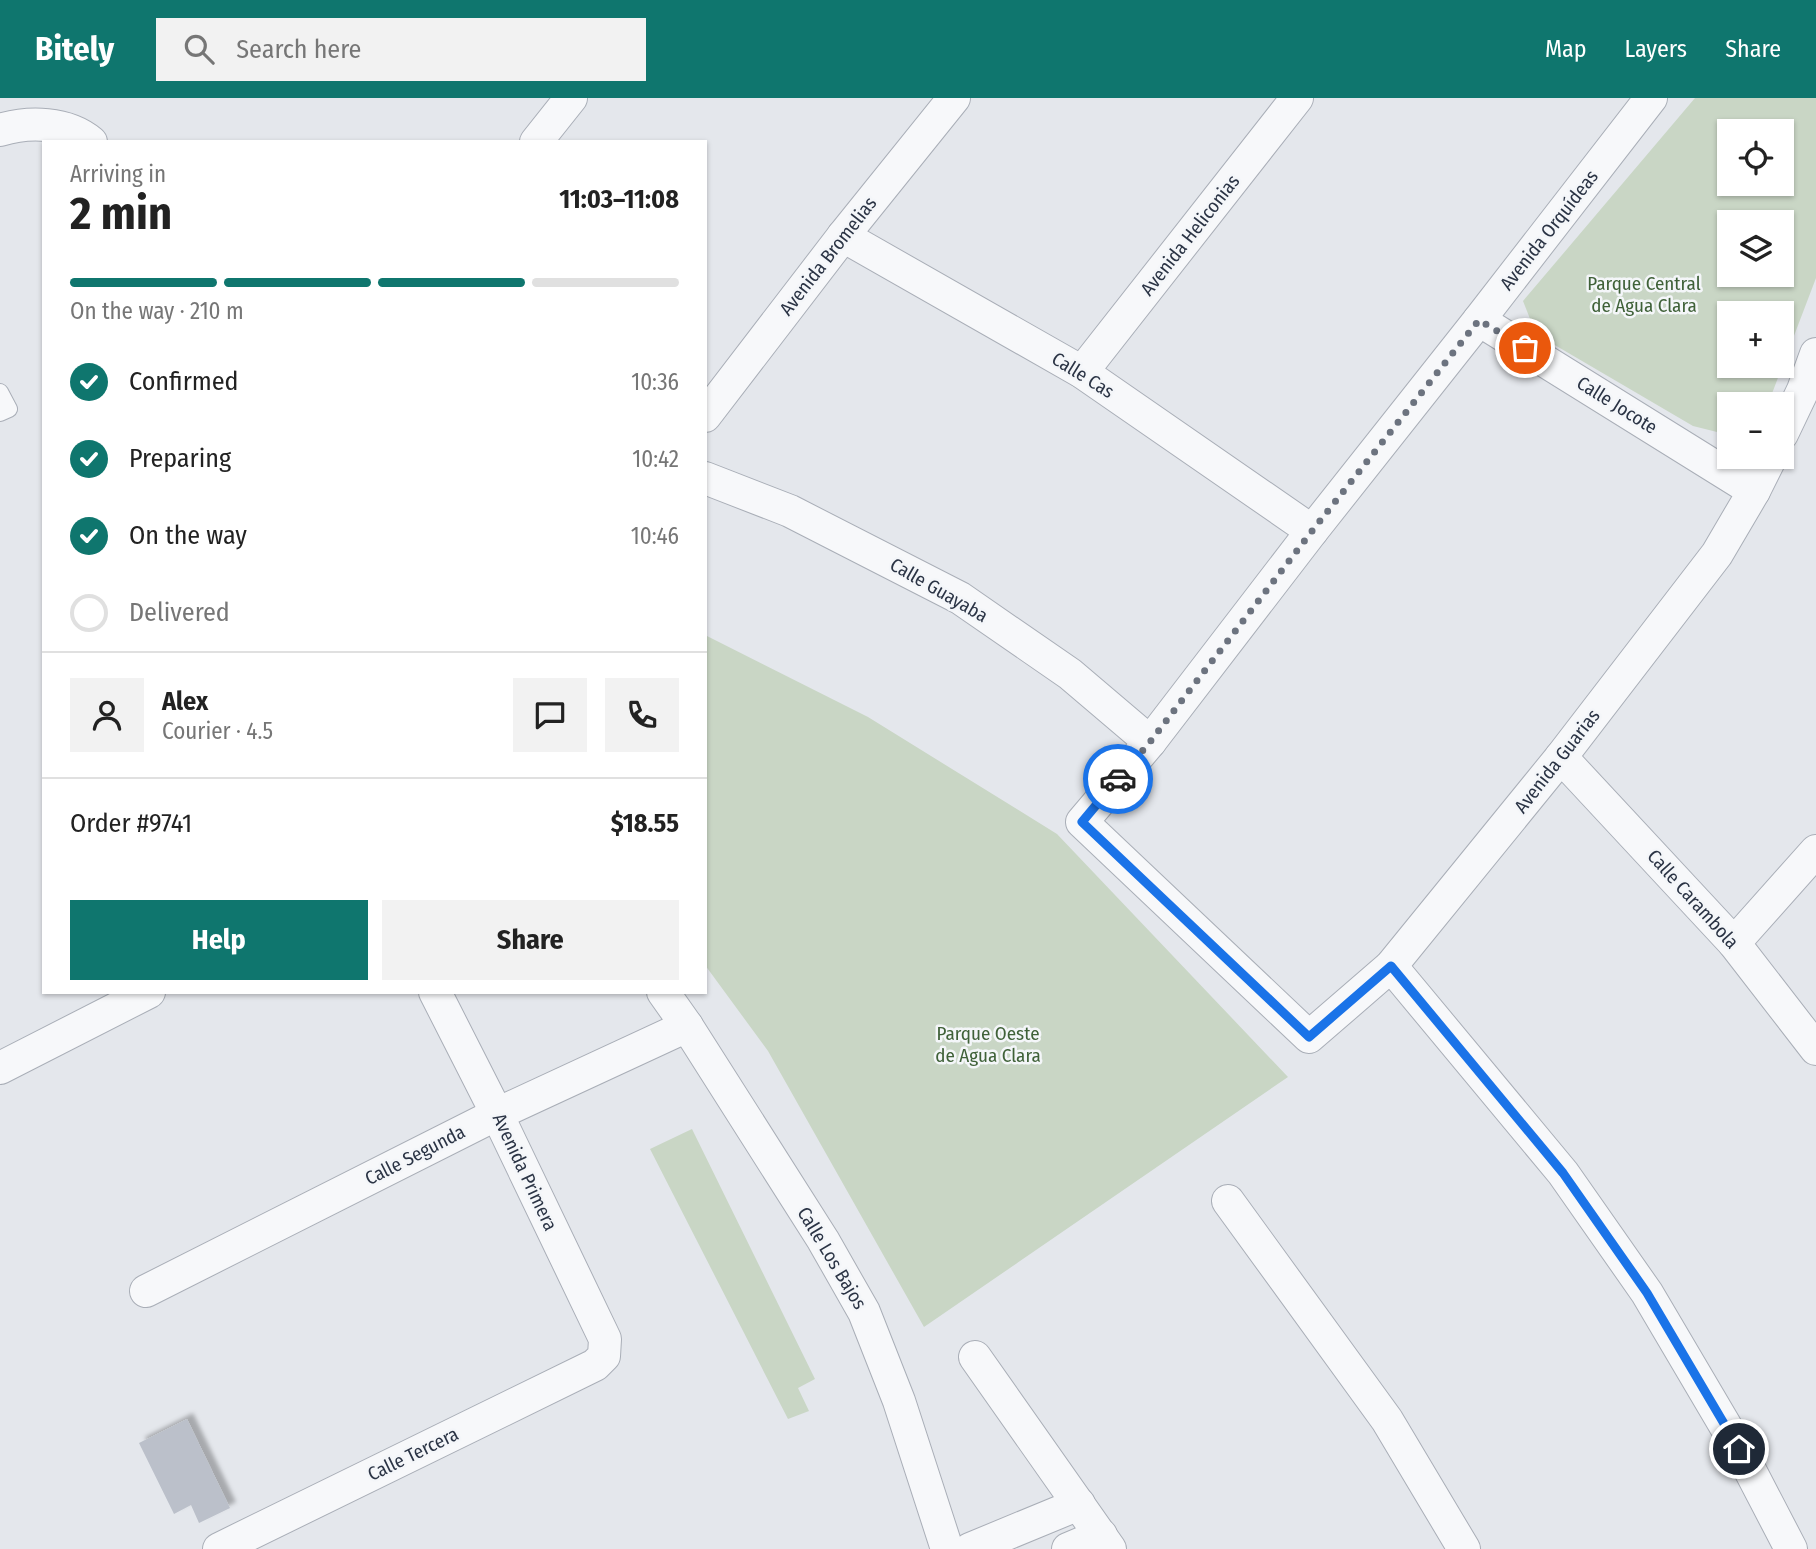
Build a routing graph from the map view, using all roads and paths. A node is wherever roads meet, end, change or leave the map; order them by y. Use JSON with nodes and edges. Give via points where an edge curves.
{"nodes":[{"id":1,"x":571,"y":98,"type":"edge"},
{"id":2,"x":954,"y":98,"type":"edge"},
{"id":3,"x":1297,"y":98,"type":"edge"},
{"id":4,"x":1651,"y":98,"type":"edge"},
{"id":5,"x":0,"y":130,"type":"edge"},
{"id":6,"x":89,"y":140,"type":"edge"},
{"id":7,"x":538,"y":140,"type":"edge"},
{"id":8,"x":843,"y":236,"type":"junction"},
{"id":9,"x":1479,"y":320,"type":"junction"},
{"id":10,"x":1816,"y":354,"type":"edge"},
{"id":11,"x":1082,"y":372,"type":"junction"},
{"id":12,"x":0,"y":392,"type":"edge"},
{"id":13,"x":1794,"y":408,"type":"edge"},
{"id":14,"x":0,"y":413,"type":"edge"},
{"id":15,"x":707,"y":413,"type":"edge"},
{"id":16,"x":1765,"y":469,"type":"edge"},
{"id":17,"x":707,"y":479,"type":"edge"},
{"id":18,"x":1754,"y":491,"type":"junction"},
{"id":19,"x":1312,"y":531,"type":"junction"},
{"id":20,"x":1150,"y":742,"type":"junction"},
{"id":21,"x":1561,"y":757,"type":"junction"},
{"id":22,"x":1816,"y":851,"type":"edge"},
{"id":23,"x":1734,"y":943,"type":"junction"},
{"id":24,"x":1391,"y":966,"type":"junction"},
{"id":25,"x":145,"y":994,"type":"edge"},
{"id":26,"x":436,"y":994,"type":"edge"},
{"id":27,"x":664,"y":994,"type":"edge"},
{"id":28,"x":687,"y":1026,"type":"junction"},
{"id":29,"x":1309,"y":1037,"type":"joint"},
{"id":30,"x":1816,"y":1049,"type":"edge"},
{"id":31,"x":0,"y":1068,"type":"edge"},
{"id":32,"x":497,"y":1114,"type":"junction"},
{"id":33,"x":1228,"y":1201,"type":"dead end"},
{"id":34,"x":146,"y":1291,"type":"dead end"},
{"id":35,"x":604,"y":1356,"type":"joint"},
{"id":36,"x":975,"y":1357,"type":"dead end"},
{"id":37,"x":1079,"y":1504,"type":"junction"},
{"id":38,"x":1105,"y":1542,"type":"edge"},
{"id":39,"x":1459,"y":1547,"type":"edge"},
{"id":40,"x":219,"y":1549,"type":"edge"},
{"id":41,"x":947,"y":1549,"type":"edge"},
{"id":42,"x":970,"y":1549,"type":"edge"},
{"id":43,"x":1068,"y":1549,"type":"edge"},
{"id":44,"x":1791,"y":1549,"type":"edge"}],
"edges":[{"from":1,"to":7,"type":"street"},
{"from":2,"to":8,"type":"street","name":"Avenida Bromelias"},
{"from":3,"to":11,"type":"street","name":"Avenida Heliconias"},
{"from":4,"to":9,"type":"street","name":"Avenida Orquídeas"},
{"from":5,"to":6,"type":"street","via":[[29,125],[61,127]]},
{"from":8,"to":11,"type":"street","name":"Calle Cas"},
{"from":8,"to":15,"type":"street","name":"Avenida Bromelias"},
{"from":9,"to":18,"type":"street","name":"Calle Jocote"},
{"from":9,"to":19,"type":"street","name":"Avenida Orquídeas"},
{"from":10,"to":13,"type":"street"},
{"from":11,"to":19,"type":"street","name":"Calle Cas"},
{"from":12,"to":14,"type":"lane","via":[[9,409]]},
{"from":16,"to":18,"type":"street","name":"Avenida Guarias"},
{"from":17,"to":20,"type":"street","name":"Calle Guayaba","via":[[790,511],[960,598],[1070,674]]},
{"from":18,"to":21,"type":"street","name":"Avenida Guarias","via":[[1717,554]]},
{"from":19,"to":20,"type":"street","name":"Avenida Orquídeas"},
{"from":20,"to":29,"type":"street","name":"Avenida Orquídeas","via":[[1082,822]]},
{"from":21,"to":23,"type":"street","name":"Calle Carambola"},
{"from":21,"to":24,"type":"street","name":"Avenida Guarias"},
{"from":22,"to":23,"type":"street"},
{"from":23,"to":30,"type":"street","name":"Calle Carambola"},
{"from":24,"to":29,"type":"street","name":"Avenida Guarias"},
{"from":24,"to":44,"type":"street","via":[[1563,1173],[1640,1282],[1739,1449]]},
{"from":25,"to":31,"type":"street"},
{"from":26,"to":32,"type":"street","name":"Avenida Primera"},
{"from":27,"to":28,"type":"street","name":"Calle Los Bajos"},
{"from":28,"to":32,"type":"street","name":"Calle Segunda"},
{"from":28,"to":41,"type":"street","name":"Calle Los Bajos","via":[[864,1312],[899,1401]]},
{"from":32,"to":34,"type":"street","name":"Calle Segunda"},
{"from":32,"to":35,"type":"street","name":"Avenida Primera","via":[[605,1339]]},
{"from":33,"to":39,"type":"street","via":[[1387,1420]]},
{"from":35,"to":40,"type":"street","name":"Calle Tercera","via":[[596,1365]]},
{"from":36,"to":37,"type":"street"},
{"from":37,"to":38,"type":"street"},
{"from":37,"to":42,"type":"street"},
{"from":38,"to":43,"type":"street"}]}
